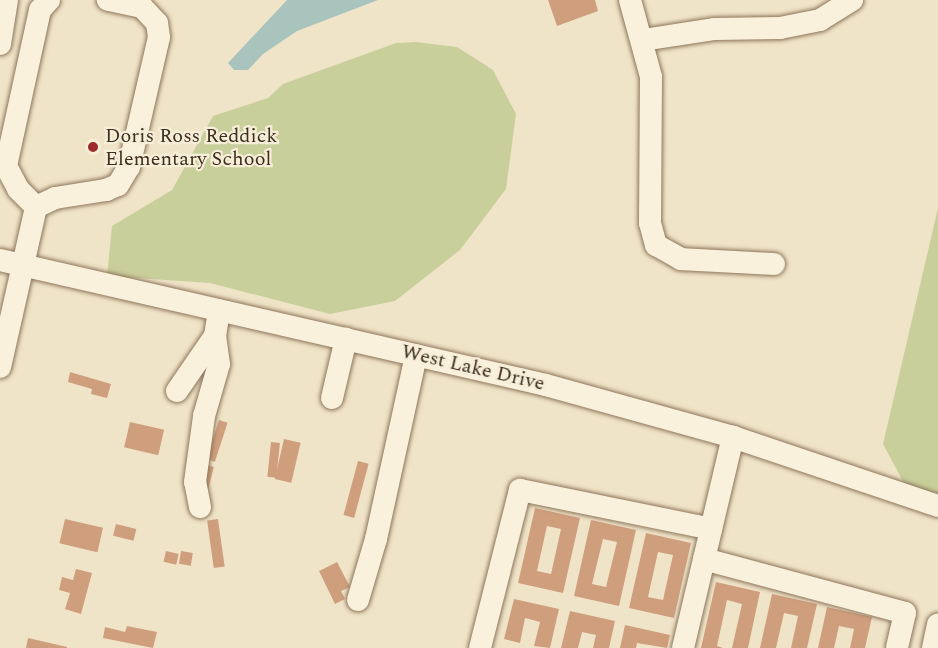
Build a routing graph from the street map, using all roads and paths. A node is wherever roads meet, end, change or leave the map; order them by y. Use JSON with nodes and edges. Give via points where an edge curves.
{"nodes":[{"id":1,"x":7,"y":0,"type":"edge"},
{"id":2,"x":49,"y":0,"type":"edge"},
{"id":3,"x":108,"y":0,"type":"edge"},
{"id":4,"x":630,"y":0,"type":"edge"},
{"id":5,"x":852,"y":0,"type":"edge"},
{"id":6,"x":644,"y":40,"type":"junction"},
{"id":7,"x":0,"y":44,"type":"edge"},
{"id":8,"x":46,"y":202,"type":"junction"},
{"id":9,"x":0,"y":260,"type":"edge"},
{"id":10,"x":774,"y":264,"type":"dead end"},
{"id":11,"x":23,"y":266,"type":"junction"},
{"id":12,"x":219,"y":310,"type":"junction"},
{"id":13,"x":215,"y":336,"type":"junction"},
{"id":14,"x":346,"y":339,"type":"junction"},
{"id":15,"x":416,"y":355,"type":"junction"},
{"id":16,"x":0,"y":367,"type":"edge"},
{"id":17,"x":177,"y":391,"type":"dead end"},
{"id":18,"x":332,"y":398,"type":"dead end"},
{"id":19,"x":733,"y":437,"type":"junction"},
{"id":20,"x":938,"y":506,"type":"edge"},
{"id":21,"x":200,"y":507,"type":"dead end"},
{"id":22,"x":711,"y":529,"type":"junction"},
{"id":23,"x":704,"y":559,"type":"junction"},
{"id":24,"x":358,"y":600,"type":"dead end"},
{"id":25,"x":938,"y":625,"type":"edge"},
{"id":26,"x":480,"y":648,"type":"edge"},
{"id":27,"x":682,"y":648,"type":"edge"},
{"id":28,"x":897,"y":648,"type":"edge"},
{"id":29,"x":933,"y":648,"type":"edge"}],
"edges":[{"from":1,"to":7,"type":"street"},
{"from":2,"to":8,"type":"street","via":[[40,10],[6,166],[18,189]]},
{"from":3,"to":8,"type":"street","via":[[142,7],[157,23],[159,37],[129,167],[118,185]]},
{"from":4,"to":6,"type":"street"},
{"from":5,"to":6,"type":"street","via":[[820,20],[780,28],[716,29]]},
{"from":6,"to":10,"type":"street","via":[[651,77],[650,223],[656,245],[681,259]]},
{"from":8,"to":11,"type":"street"},
{"from":9,"to":11,"type":"street","name":"West Lake Drive"},
{"from":11,"to":12,"type":"street","name":"West Lake Drive"},
{"from":11,"to":16,"type":"street"},
{"from":12,"to":13,"type":"street"},
{"from":12,"to":14,"type":"street","name":"West Lake Drive"},
{"from":13,"to":17,"type":"street"},
{"from":13,"to":21,"type":"street","via":[[219,364],[204,416],[195,482]]},
{"from":14,"to":15,"type":"street","name":"West Lake Drive"},
{"from":14,"to":18,"type":"street"},
{"from":15,"to":19,"type":"street","name":"West Lake Drive","via":[[546,384]]},
{"from":15,"to":24,"type":"street","via":[[376,539]]},
{"from":19,"to":20,"type":"street","name":"West Lake Drive"},
{"from":19,"to":22,"type":"street"},
{"from":22,"to":23,"type":"street"},
{"from":22,"to":26,"type":"street","via":[[520,490]]},
{"from":23,"to":27,"type":"street"},
{"from":23,"to":28,"type":"street","via":[[905,613]]},
{"from":25,"to":29,"type":"street"}]}
